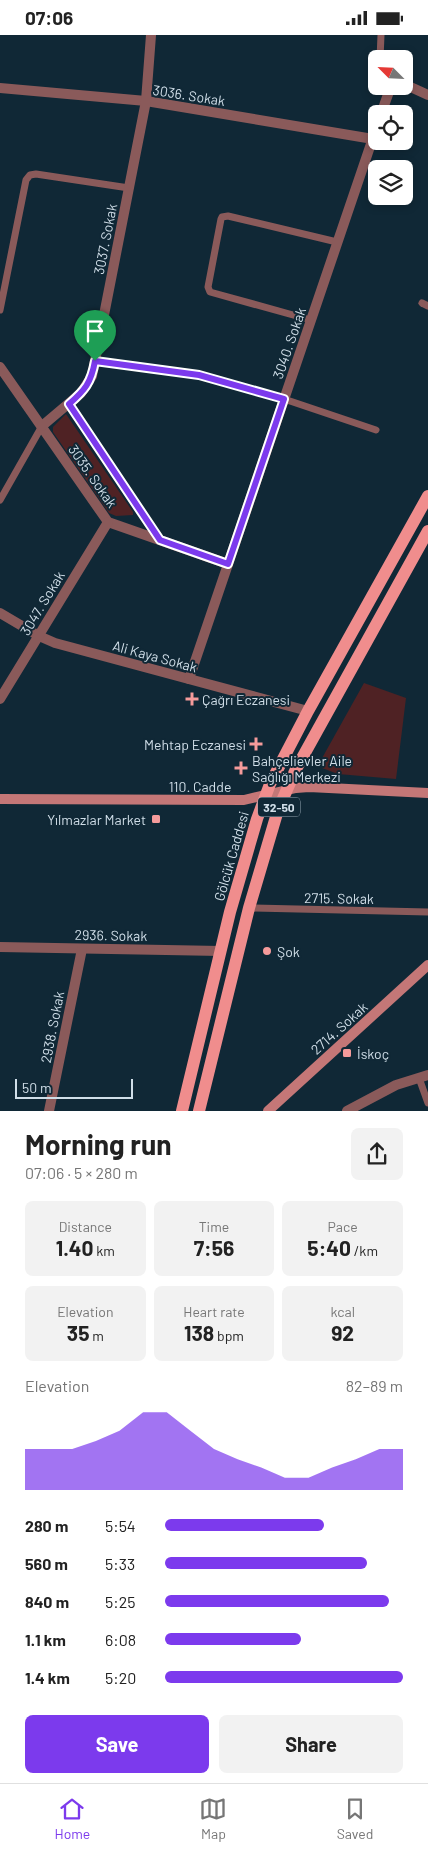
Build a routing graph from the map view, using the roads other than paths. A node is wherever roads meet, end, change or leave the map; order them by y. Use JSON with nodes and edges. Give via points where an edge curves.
{"nodes":[{"id":1,"x":151,"y":35,"type":"edge"},
{"id":2,"x":380,"y":35,"type":"edge"},
{"id":3,"x":380,"y":50,"type":"edge"},
{"id":4,"x":0,"y":87,"type":"edge"},
{"id":5,"x":413,"y":88,"type":"edge"},
{"id":6,"x":428,"y":95,"type":"edge"},
{"id":7,"x":146,"y":101,"type":"junction"},
{"id":8,"x":368,"y":133,"type":"edge"},
{"id":9,"x":369,"y":150,"type":"edge"},
{"id":10,"x":129,"y":188,"type":"junction"},
{"id":11,"x":337,"y":242,"type":"junction"},
{"id":12,"x":0,"y":310,"type":"edge"},
{"id":13,"x":311,"y":320,"type":"junction"},
{"id":14,"x":95,"y":361,"type":"junction"},
{"id":15,"x":0,"y":367,"type":"edge"},
{"id":16,"x":284,"y":399,"type":"junction"},
{"id":17,"x":69,"y":404,"type":"junction"},
{"id":18,"x":42,"y":427,"type":"junction"},
{"id":19,"x":376,"y":429,"type":"dead end"},
{"id":20,"x":428,"y":496,"type":"edge"},
{"id":21,"x":0,"y":500,"type":"edge"},
{"id":22,"x":108,"y":522,"type":"junction"},
{"id":23,"x":428,"y":531,"type":"edge"},
{"id":24,"x":160,"y":540,"type":"junction"},
{"id":25,"x":228,"y":564,"type":"junction"},
{"id":26,"x":0,"y":613,"type":"edge"},
{"id":27,"x":39,"y":636,"type":"junction"},
{"id":28,"x":189,"y":679,"type":"junction"},
{"id":29,"x":0,"y":699,"type":"edge"},
{"id":30,"x":308,"y":711,"type":"junction"},
{"id":31,"x":286,"y":790,"type":"junction"},
{"id":32,"x":428,"y":793,"type":"edge"},
{"id":33,"x":265,"y":795,"type":"junction"},
{"id":34,"x":0,"y":799,"type":"edge"},
{"id":35,"x":249,"y":908,"type":"junction"},
{"id":36,"x":428,"y":912,"type":"edge"},
{"id":37,"x":0,"y":947,"type":"edge"},
{"id":38,"x":82,"y":949,"type":"junction"},
{"id":39,"x":221,"y":951,"type":"junction"},
{"id":40,"x":428,"y":965,"type":"edge"},
{"id":41,"x":423,"y":1077,"type":"edge"},
{"id":42,"x":428,"y":1103,"type":"edge"},
{"id":43,"x":360,"y":1108,"type":"edge"},
{"id":44,"x":49,"y":1111,"type":"edge"},
{"id":45,"x":182,"y":1111,"type":"edge"},
{"id":46,"x":199,"y":1111,"type":"edge"},
{"id":47,"x":268,"y":1111,"type":"edge"},
{"id":48,"x":347,"y":1111,"type":"edge"}],
"edges":[{"from":1,"to":7,"type":"street","name":"3037. Sokak"},
{"from":2,"to":3,"type":"lane"},
{"from":4,"to":7,"type":"street","name":"3036. Sokak"},
{"from":5,"to":6,"type":"street"},
{"from":7,"to":8,"type":"street","name":"3036. Sokak"},
{"from":7,"to":10,"type":"street","name":"3037. Sokak"},
{"from":9,"to":11,"type":"street","name":"3040. Sokak"},
{"from":10,"to":12,"type":"lane","via":[[36,173],[30,175],[26,180]]},
{"from":10,"to":14,"type":"street","name":"3037. Sokak"},
{"from":11,"to":13,"type":"street","name":"3040. Sokak"},
{"from":11,"to":13,"type":"lane","via":[[228,216],[221,219],[208,287],[210,292]]},
{"from":13,"to":16,"type":"street","name":"3040. Sokak"},
{"from":14,"to":16,"type":"lane","via":[[199,375]]},
{"from":14,"to":17,"type":"street","name":"3037. Sokak","via":[[87,386]]},
{"from":15,"to":18,"type":"street","name":"3035. Sokak"},
{"from":16,"to":19,"type":"lane"},
{"from":16,"to":25,"type":"street","name":"3040. Sokak"},
{"from":17,"to":18,"type":"street","name":"3037. Sokak"},
{"from":17,"to":24,"type":"lane"},
{"from":18,"to":21,"type":"lane"},
{"from":18,"to":22,"type":"street","name":"3035. Sokak"},
{"from":20,"to":30,"type":"main road","name":"Gölcük Caddesi","number":"32-50"},
{"from":22,"to":24,"type":"street","name":"3035. Sokak"},
{"from":22,"to":27,"type":"street","name":"3047. Sokak"},
{"from":23,"to":31,"type":"main road","number":"32-50"},
{"from":24,"to":25,"type":"street","name":"3035. Sokak"},
{"from":25,"to":28,"type":"street","name":"3040. Sokak"},
{"from":26,"to":27,"type":"street","name":"Ali Kaya Sokak"},
{"from":27,"to":28,"type":"street","name":"Ali Kaya Sokak"},
{"from":27,"to":29,"type":"street","name":"3047. Sokak"},
{"from":28,"to":30,"type":"street","name":"Ali Kaya Sokak"},
{"from":30,"to":33,"type":"main road","name":"Gölcük Caddesi","number":"32-50"},
{"from":31,"to":32,"type":"street","name":"110. Cadde","via":[[309,787]]},
{"from":31,"to":33,"type":"street","name":"110. Cadde"},
{"from":31,"to":35,"type":"main road","number":"32-50"},
{"from":33,"to":34,"type":"street","name":"110. Cadde","via":[[233,800]]},
{"from":33,"to":39,"type":"main road","name":"Gölcük Caddesi","number":"32-50"},
{"from":35,"to":36,"type":"lane","name":"2715. Sokak"},
{"from":35,"to":46,"type":"main road","number":"32-50"},
{"from":37,"to":38,"type":"street","name":"2936. Sokak"},
{"from":38,"to":39,"type":"street","name":"2936. Sokak"},
{"from":38,"to":44,"type":"street","name":"2938. Sokak"},
{"from":39,"to":45,"type":"main road","name":"Gölcük Caddesi","number":"32-50"},
{"from":40,"to":47,"type":"street","name":"2714. Sokak"},
{"from":41,"to":42,"type":"lane"},
{"from":41,"to":43,"type":"street","via":[[396,1085]]},
{"from":43,"to":48,"type":"street"}]}
